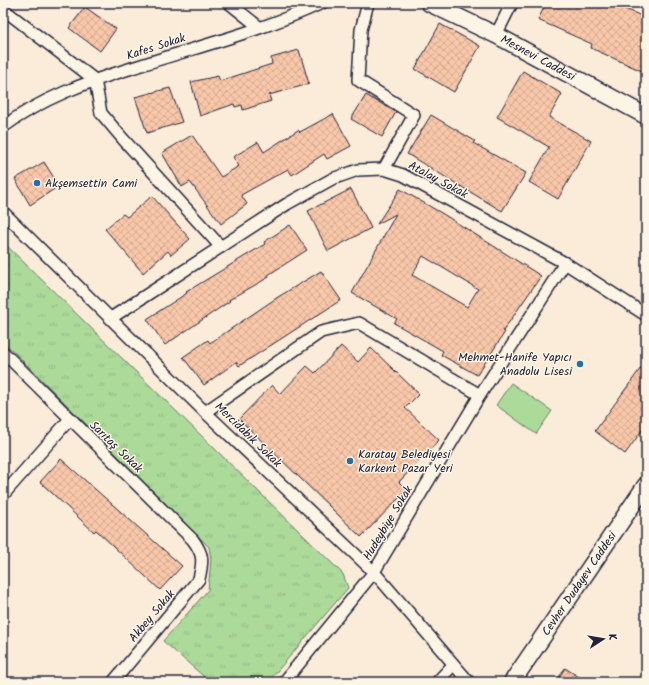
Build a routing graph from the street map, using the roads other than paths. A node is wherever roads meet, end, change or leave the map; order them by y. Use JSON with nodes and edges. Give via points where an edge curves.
{"nodes":[{"id":1,"x":229,"y":3,"type":"edge"},
{"id":2,"x":322,"y":3,"type":"edge"},
{"id":3,"x":368,"y":3,"type":"edge"},
{"id":4,"x":429,"y":3,"type":"edge"},
{"id":5,"x":512,"y":3,"type":"edge"},
{"id":6,"x":3,"y":9,"type":"edge"},
{"id":7,"x":259,"y":27,"type":"junction"},
{"id":8,"x":496,"y":35,"type":"junction"},
{"id":9,"x":95,"y":80,"type":"junction"},
{"id":10,"x":646,"y":116,"type":"edge"},
{"id":11,"x":3,"y":127,"type":"edge"},
{"id":12,"x":384,"y":169,"type":"junction"},
{"id":13,"x":3,"y":212,"type":"edge"},
{"id":14,"x":221,"y":247,"type":"junction"},
{"id":15,"x":565,"y":263,"type":"junction"},
{"id":16,"x":646,"y":314,"type":"edge"},
{"id":17,"x":111,"y":318,"type":"junction"},
{"id":18,"x":3,"y":352,"type":"edge"},
{"id":19,"x":480,"y":395,"type":"junction"},
{"id":20,"x":205,"y":412,"type":"junction"},
{"id":21,"x":69,"y":420,"type":"junction"},
{"id":22,"x":646,"y":485,"type":"edge"},
{"id":23,"x":3,"y":495,"type":"edge"},
{"id":24,"x":203,"y":563,"type":"joint"},
{"id":25,"x":374,"y":572,"type":"junction"},
{"id":26,"x":453,"y":665,"type":"junction"},
{"id":27,"x":113,"y":682,"type":"edge"},
{"id":28,"x":284,"y":682,"type":"edge"},
{"id":29,"x":437,"y":682,"type":"edge"},
{"id":30,"x":469,"y":682,"type":"edge"},
{"id":31,"x":512,"y":682,"type":"edge"}],
"edges":[{"from":1,"to":7,"type":"street"},
{"from":2,"to":7,"type":"street","name":"Kafes Sokak"},
{"from":3,"to":12,"type":"street","via":[[361,30],[358,80],[414,115]]},
{"from":4,"to":8,"type":"street","name":"Mesnevi Caddesi"},
{"from":5,"to":8,"type":"street"},
{"from":6,"to":9,"type":"street"},
{"from":7,"to":9,"type":"street","name":"Kafes Sokak"},
{"from":8,"to":10,"type":"street","name":"Mesnevi Caddesi"},
{"from":9,"to":11,"type":"street","name":"Kafes Sokak","via":[[45,101],[20,114]]},
{"from":9,"to":14,"type":"street","via":[[102,113]]},
{"from":12,"to":14,"type":"street","name":"Atalay Sokak","via":[[358,170],[332,179],[287,204]]},
{"from":12,"to":15,"type":"street","name":"Atalay Sokak","via":[[402,175]]},
{"from":13,"to":17,"type":"street","name":"Mercidabık Sokak"},
{"from":14,"to":17,"type":"street","name":"Atalay Sokak"},
{"from":15,"to":16,"type":"street","name":"Atalay Sokak"},
{"from":15,"to":19,"type":"street","name":"Hudeybiye Sokak"},
{"from":17,"to":20,"type":"street","name":"Mercidabık Sokak"},
{"from":18,"to":21,"type":"street","name":"Sarıtaş Sokak"},
{"from":19,"to":20,"type":"street","via":[[359,323],[322,332]]},
{"from":19,"to":25,"type":"street","name":"Hudeybiye Sokak"},
{"from":20,"to":25,"type":"street","name":"Mercidabık Sokak"},
{"from":21,"to":23,"type":"street"},
{"from":21,"to":24,"type":"street","name":"Sarıtaş Sokak","via":[[193,540],[201,551]]},
{"from":22,"to":31,"type":"street","name":"Cevher Dudayev Caddesi"},
{"from":24,"to":27,"type":"street","name":"Akbey Sokak","via":[[199,579],[191,591]]},
{"from":25,"to":26,"type":"street","name":"Mercidabık Sokak"},
{"from":25,"to":28,"type":"street","name":"Hudeybiye Sokak"},
{"from":26,"to":29,"type":"street"},
{"from":26,"to":30,"type":"street","name":"Mercidabık Sokak"}]}
